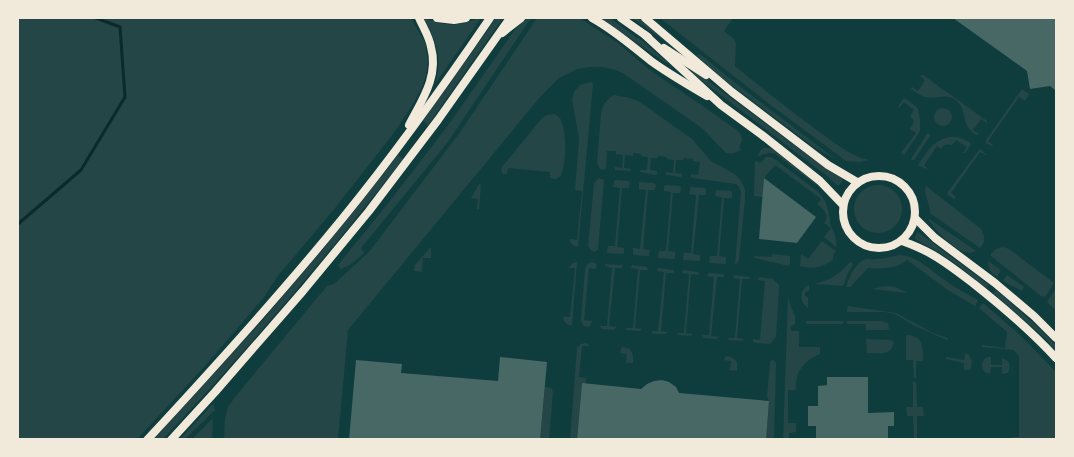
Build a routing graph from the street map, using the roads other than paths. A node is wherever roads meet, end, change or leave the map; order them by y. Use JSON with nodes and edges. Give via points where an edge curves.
{"nodes":[{"id":1,"x":419,"y":18,"type":"edge"},
{"id":2,"x":437,"y":18,"type":"edge"},
{"id":3,"x":466,"y":18,"type":"edge"},
{"id":4,"x":490,"y":18,"type":"edge"},
{"id":5,"x":510,"y":18,"type":"edge"},
{"id":6,"x":521,"y":18,"type":"edge"},
{"id":7,"x":592,"y":18,"type":"edge"},
{"id":8,"x":621,"y":18,"type":"edge"},
{"id":9,"x":644,"y":18,"type":"edge"},
{"id":10,"x":645,"y":35,"type":"junction"},
{"id":11,"x":497,"y":37,"type":"junction"},
{"id":12,"x":732,"y":92,"type":"junction"},
{"id":13,"x":721,"y":105,"type":"junction"},
{"id":14,"x":399,"y":146,"type":"junction"},
{"id":15,"x":858,"y":182,"type":"junction"},
{"id":16,"x":843,"y":205,"type":"junction"},
{"id":17,"x":915,"y":218,"type":"junction"},
{"id":18,"x":902,"y":240,"type":"junction"},
{"id":19,"x":1056,"y":338,"type":"edge"},
{"id":20,"x":1056,"y":358,"type":"edge"},
{"id":21,"x":147,"y":440,"type":"edge"},
{"id":22,"x":171,"y":440,"type":"edge"}],
"edges":[{"from":1,"to":14,"type":"main road","via":[[432,48],[432,72],[429,86]]},
{"from":2,"to":3,"type":"main road"},
{"from":4,"to":14,"type":"main road"},
{"from":5,"to":11,"type":"main road"},
{"from":6,"to":11,"type":"main road"},
{"from":7,"to":13,"type":"main road","via":[[651,61]]},
{"from":8,"to":10,"type":"main road"},
{"from":9,"to":12,"type":"main road"},
{"from":10,"to":12,"type":"main road"},
{"from":10,"to":13,"type":"main road"},
{"from":11,"to":22,"type":"main road","via":[[369,211]]},
{"from":12,"to":15,"type":"main road","via":[[828,165]]},
{"from":13,"to":16,"type":"main road","via":[[820,181]]},
{"from":14,"to":21,"type":"main road","via":[[308,259]]},
{"from":15,"to":16,"type":"main road","via":[[848,191]]},
{"from":15,"to":17,"type":"main road","via":[[879,175],[899,181],[914,199]]},
{"from":16,"to":18,"type":"main road","via":[[843,220],[848,232],[858,242],[883,248]]},
{"from":17,"to":18,"type":"main road","via":[[911,230]]},
{"from":17,"to":19,"type":"main road","via":[[935,238],[996,283]]},
{"from":18,"to":20,"type":"main road","via":[[934,255],[968,279],[1038,338]]}]}
